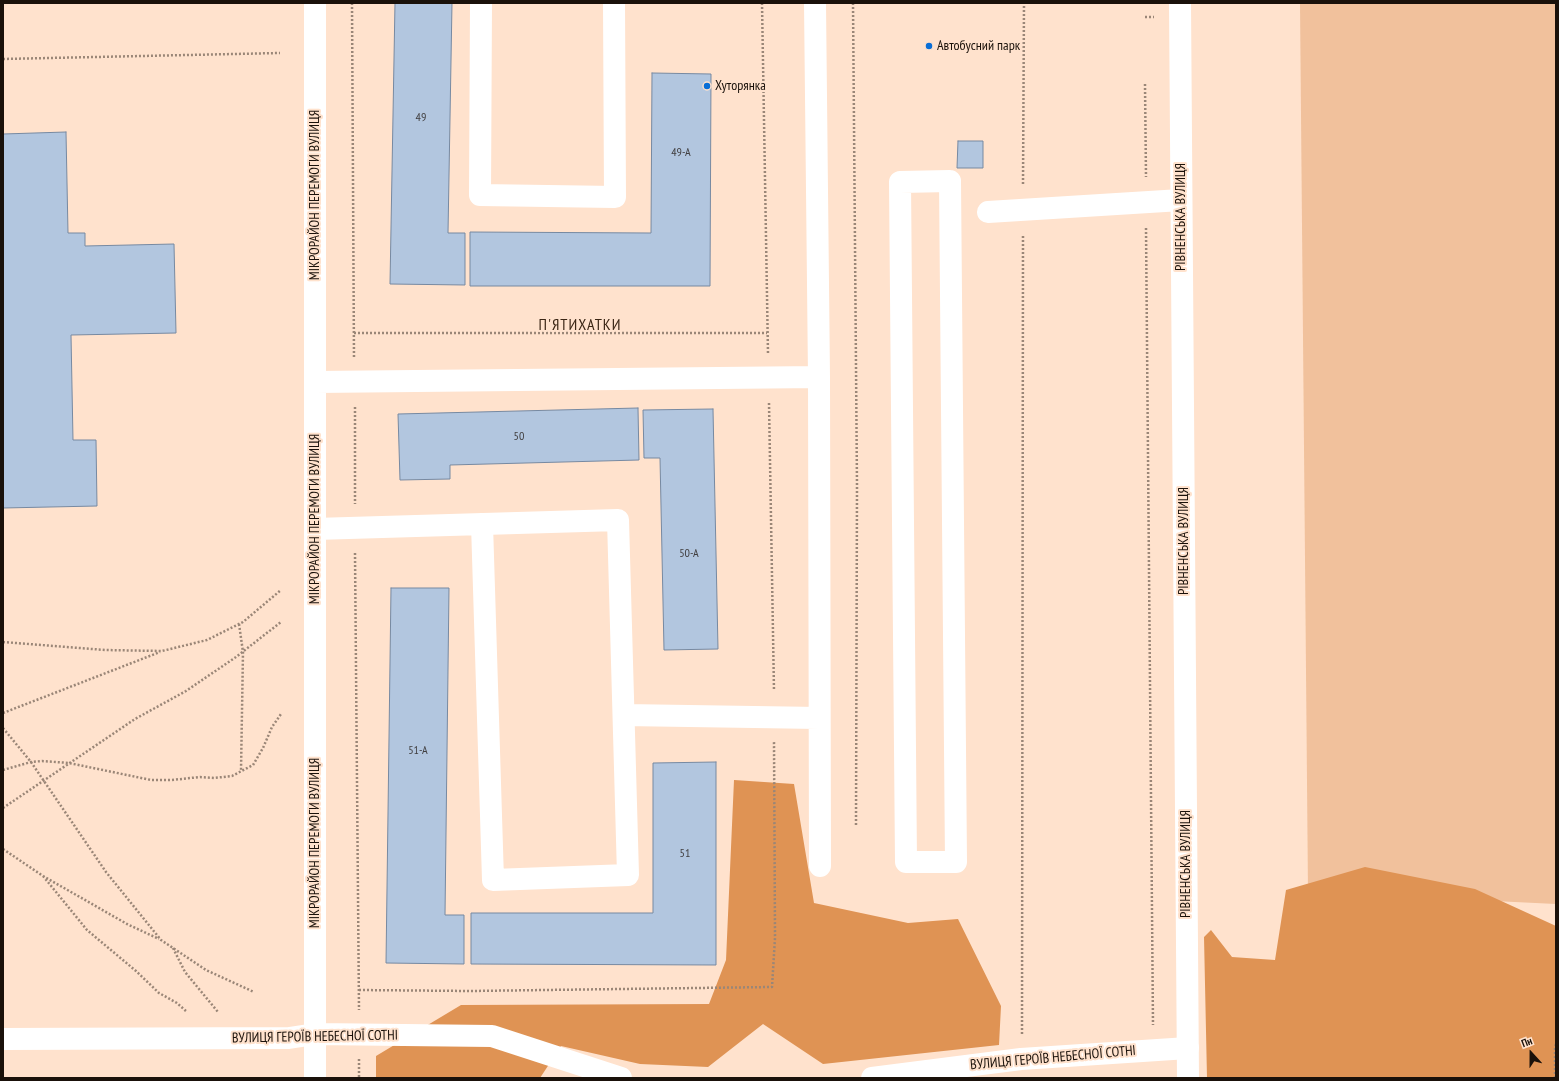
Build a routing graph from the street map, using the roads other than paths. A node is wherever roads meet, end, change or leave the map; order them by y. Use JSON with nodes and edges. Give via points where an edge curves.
{"nodes":[{"id":1,"x":315,"y":3,"type":"edge"},
{"id":2,"x":481,"y":3,"type":"edge"},
{"id":3,"x":614,"y":3,"type":"edge"},
{"id":4,"x":815,"y":3,"type":"edge"},
{"id":5,"x":1180,"y":3,"type":"edge"},
{"id":6,"x":900,"y":182,"type":"joint"},
{"id":7,"x":1181,"y":200,"type":"junction"},
{"id":8,"x":988,"y":212,"type":"dead end"},
{"id":9,"x":819,"y":377,"type":"junction"},
{"id":10,"x":315,"y":382,"type":"junction"},
{"id":11,"x":482,"y":524,"type":"junction"},
{"id":12,"x":315,"y":529,"type":"junction"},
{"id":13,"x":624,"y":715,"type":"junction"},
{"id":14,"x":819,"y":718,"type":"junction"},
{"id":15,"x":820,"y":866,"type":"dead end"},
{"id":16,"x":314,"y":1034,"type":"junction"},
{"id":17,"x":3,"y":1039,"type":"edge"},
{"id":18,"x":1188,"y":1048,"type":"junction"},
{"id":19,"x":954,"y":1073,"type":"edge"},
{"id":20,"x":315,"y":1078,"type":"edge"},
{"id":21,"x":621,"y":1078,"type":"edge"},
{"id":22,"x":872,"y":1078,"type":"edge"},
{"id":23,"x":1188,"y":1078,"type":"edge"}],
"edges":[{"from":1,"to":10,"type":"street","name":"МІКРОРАЙОН ПЕРЕМОГИ ВУЛИЦЯ"},
{"from":2,"to":3,"type":"street","via":[[480,195],[615,197]]},
{"from":4,"to":9,"type":"street"},
{"from":5,"to":7,"type":"street","name":"РІВНЕНСЬКА ВУЛИЦЯ"},
{"from":6,"to":6,"type":"street","via":[[950,182],[956,862],[906,862]]},
{"from":7,"to":8,"type":"street"},
{"from":7,"to":18,"type":"street","name":"РІВНЕНСЬКА ВУЛИЦЯ"},
{"from":9,"to":10,"type":"street"},
{"from":9,"to":14,"type":"street"},
{"from":10,"to":12,"type":"street","name":"МІКРОРАЙОН ПЕРЕМОГИ ВУЛИЦЯ"},
{"from":11,"to":12,"type":"street"},
{"from":11,"to":13,"type":"street","via":[[618,520]]},
{"from":11,"to":13,"type":"street","via":[[493,880],[628,876]]},
{"from":12,"to":16,"type":"street","name":"МІКРОРАЙОН ПЕРЕМОГИ ВУЛИЦЯ"},
{"from":13,"to":14,"type":"street"},
{"from":14,"to":15,"type":"street"},
{"from":16,"to":17,"type":"street","name":"ВУЛИЦЯ ГЕРОЇВ НЕБЕСНОЇ СОТНІ","via":[[289,1038]]},
{"from":16,"to":20,"type":"street","name":"МІКРОРАЙОН ПЕРЕМОГИ ВУЛИЦЯ"},
{"from":16,"to":21,"type":"street","name":"ВУЛИЦЯ ГЕРОЇВ НЕБЕСНОЇ СОТНІ","via":[[492,1036]]},
{"from":18,"to":19,"type":"street","name":"ВУЛИЦЯ ГЕРОЇВ НЕБЕСНОЇ СОТНІ","via":[[1022,1059]]},
{"from":18,"to":23,"type":"street","name":"РІВНЕНСЬКА ВУЛИЦЯ"},
{"from":19,"to":22,"type":"street","name":"ВУЛИЦЯ ГЕРОЇВ НЕБЕСНОЇ СОТНІ"}]}
